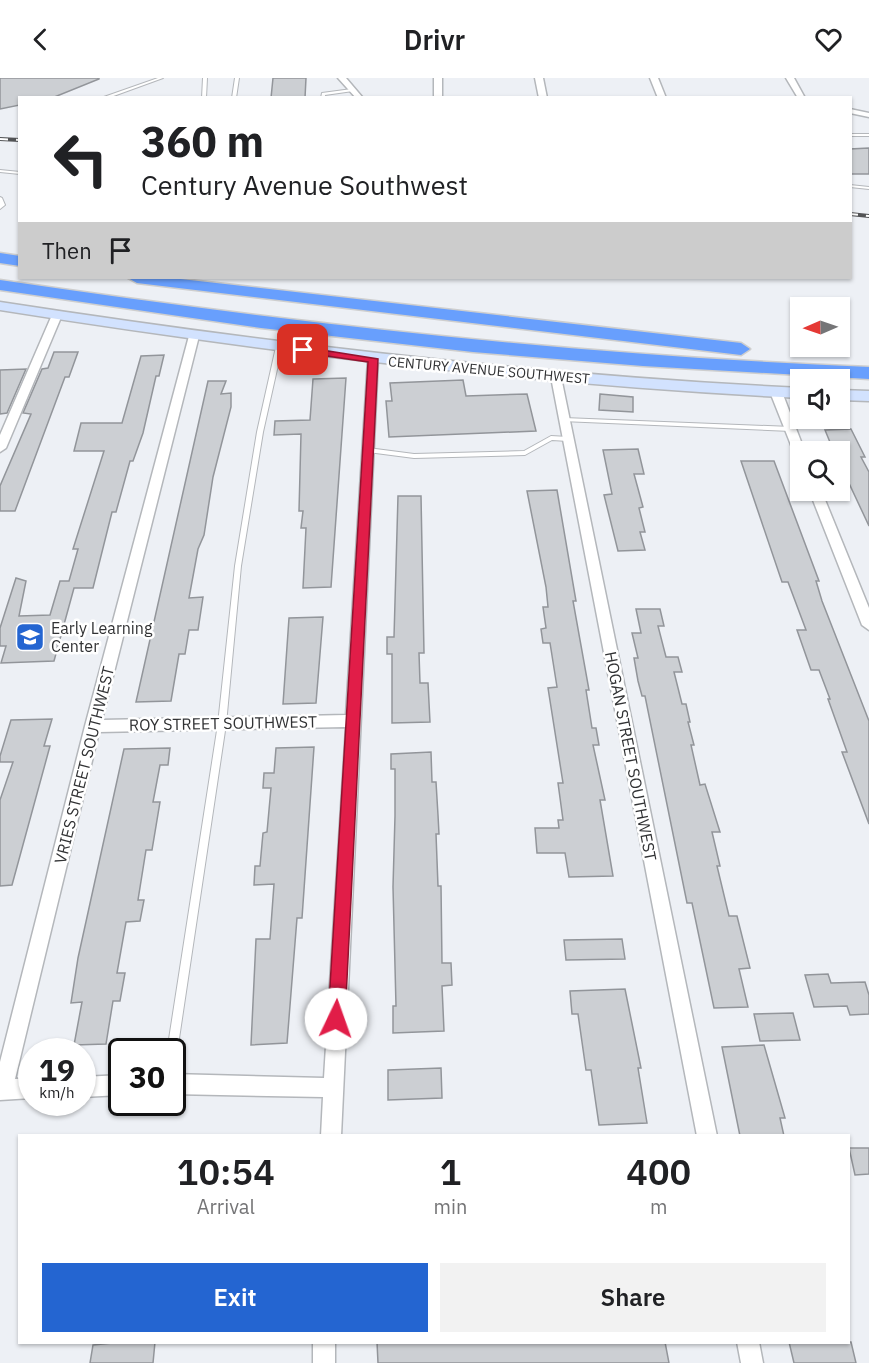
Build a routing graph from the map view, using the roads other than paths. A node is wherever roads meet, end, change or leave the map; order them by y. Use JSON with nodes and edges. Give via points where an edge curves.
{"nodes":[{"id":1,"x":161,"y":78,"type":"edge"},
{"id":2,"x":205,"y":78,"type":"edge"},
{"id":3,"x":237,"y":78,"type":"edge"},
{"id":4,"x":342,"y":78,"type":"edge"},
{"id":5,"x":438,"y":78,"type":"edge"},
{"id":6,"x":539,"y":78,"type":"edge"},
{"id":7,"x":654,"y":78,"type":"edge"},
{"id":8,"x":790,"y":78,"type":"edge"},
{"id":9,"x":352,"y":90,"type":"junction"},
{"id":10,"x":109,"y":96,"type":"edge"},
{"id":11,"x":204,"y":96,"type":"edge"},
{"id":12,"x":234,"y":96,"type":"edge"},
{"id":13,"x":323,"y":96,"type":"edge"},
{"id":14,"x":358,"y":96,"type":"edge"},
{"id":15,"x":438,"y":96,"type":"edge"},
{"id":16,"x":543,"y":96,"type":"edge"},
{"id":17,"x":661,"y":96,"type":"edge"},
{"id":18,"x":801,"y":96,"type":"edge"},
{"id":19,"x":852,"y":111,"type":"edge"},
{"id":20,"x":869,"y":115,"type":"edge"},
{"id":21,"x":852,"y":135,"type":"edge"},
{"id":22,"x":869,"y":135,"type":"edge"},
{"id":23,"x":0,"y":171,"type":"edge"},
{"id":24,"x":18,"y":173,"type":"edge"},
{"id":25,"x":852,"y":186,"type":"edge"},
{"id":26,"x":869,"y":188,"type":"edge"},
{"id":27,"x":0,"y":198,"type":"edge"},
{"id":28,"x":0,"y":208,"type":"edge"},
{"id":29,"x":0,"y":258,"type":"edge"},
{"id":30,"x":18,"y":261,"type":"edge"},
{"id":31,"x":0,"y":271,"type":"edge"},
{"id":32,"x":18,"y":274,"type":"edge"},
{"id":33,"x":51,"y":279,"type":"edge"},
{"id":34,"x":144,"y":279,"type":"edge"},
{"id":35,"x":0,"y":285,"type":"edge"},
{"id":36,"x":0,"y":306,"type":"edge"},
{"id":37,"x":57,"y":315,"type":"junction"},
{"id":38,"x":194,"y":336,"type":"junction"},
{"id":39,"x":279,"y":347,"type":"junction"},
{"id":40,"x":763,"y":352,"type":"junction"},
{"id":41,"x":869,"y":357,"type":"edge"},
{"id":42,"x":373,"y":359,"type":"junction"},
{"id":43,"x":869,"y":373,"type":"edge"},
{"id":44,"x":556,"y":377,"type":"junction"},
{"id":45,"x":776,"y":392,"type":"junction"},
{"id":46,"x":790,"y":393,"type":"edge"},
{"id":47,"x":850,"y":395,"type":"edge"},
{"id":48,"x":869,"y":396,"type":"edge"},
{"id":49,"x":564,"y":420,"type":"junction"},
{"id":50,"x":790,"y":427,"type":"edge"},
{"id":51,"x":790,"y":429,"type":"edge"},
{"id":52,"x":791,"y":429,"type":"edge"},
{"id":53,"x":568,"y":439,"type":"junction"},
{"id":54,"x":796,"y":441,"type":"edge"},
{"id":55,"x":0,"y":448,"type":"edge"},
{"id":56,"x":368,"y":450,"type":"junction"},
{"id":57,"x":819,"y":501,"type":"edge"},
{"id":58,"x":869,"y":625,"type":"edge"},
{"id":59,"x":354,"y":721,"type":"junction"},
{"id":60,"x":222,"y":723,"type":"junction"},
{"id":61,"x":93,"y":726,"type":"junction"},
{"id":62,"x":174,"y":1038,"type":"edge"},
{"id":63,"x":186,"y":1084,"type":"edge"},
{"id":64,"x":332,"y":1088,"type":"junction"},
{"id":65,"x":18,"y":1089,"type":"edge"},
{"id":66,"x":2,"y":1090,"type":"edge"},
{"id":67,"x":330,"y":1134,"type":"edge"},
{"id":68,"x":707,"y":1134,"type":"edge"},
{"id":69,"x":324,"y":1344,"type":"edge"},
{"id":70,"x":748,"y":1344,"type":"edge"},
{"id":71,"x":324,"y":1363,"type":"edge"},
{"id":72,"x":752,"y":1363,"type":"edge"}],
"edges":[{"from":1,"to":10,"type":"lane"},
{"from":2,"to":11,"type":"lane"},
{"from":3,"to":12,"type":"lane"},
{"from":4,"to":9,"type":"street"},
{"from":5,"to":15,"type":"street"},
{"from":6,"to":16,"type":"street"},
{"from":7,"to":17,"type":"street"},
{"from":8,"to":18,"type":"street"},
{"from":9,"to":13,"type":"lane"},
{"from":9,"to":14,"type":"street"},
{"from":19,"to":20,"type":"street"},
{"from":21,"to":22,"type":"lane"},
{"from":23,"to":24,"type":"lane"},
{"from":25,"to":26,"type":"lane"},
{"from":27,"to":28,"type":"lane"},
{"from":29,"to":30,"type":"highway"},
{"from":31,"to":32,"type":"highway"},
{"from":33,"to":40,"type":"highway","via":[[427,328]]},
{"from":34,"to":40,"type":"highway"},
{"from":35,"to":43,"type":"highway","via":[[207,316],[417,341],[611,358]]},
{"from":36,"to":37,"type":"street","name":"CENTURY AVENUE SOUTHWEST"},
{"from":37,"to":38,"type":"street","name":"CENTURY AVENUE SOUTHWEST"},
{"from":37,"to":55,"type":"street"},
{"from":38,"to":39,"type":"street","name":"CENTURY AVENUE SOUTHWEST"},
{"from":38,"to":61,"type":"street","name":"VRIES STREET SOUTHWEST"},
{"from":39,"to":42,"type":"street","name":"CENTURY AVENUE SOUTHWEST"},
{"from":39,"to":60,"type":"lane","via":[[260,432],[238,566]]},
{"from":40,"to":41,"type":"highway"},
{"from":42,"to":44,"type":"street","name":"CENTURY AVENUE SOUTHWEST"},
{"from":42,"to":56,"type":"street"},
{"from":44,"to":45,"type":"street","name":"CENTURY AVENUE SOUTHWEST"},
{"from":44,"to":49,"type":"street","name":"HOGAN STREET SOUTHWEST"},
{"from":45,"to":46,"type":"street","name":"CENTURY AVENUE SOUTHWEST"},
{"from":45,"to":50,"type":"street"},
{"from":47,"to":48,"type":"street"},
{"from":49,"to":51,"type":"lane"},
{"from":49,"to":53,"type":"street","name":"HOGAN STREET SOUTHWEST"},
{"from":52,"to":54,"type":"street"},
{"from":53,"to":56,"type":"lane","via":[[551,438],[525,453],[414,456]]},
{"from":53,"to":68,"type":"street","name":"HOGAN STREET SOUTHWEST"},
{"from":56,"to":59,"type":"street"},
{"from":57,"to":58,"type":"street"},
{"from":59,"to":60,"type":"street","name":"ROY STREET SOUTHWEST"},
{"from":59,"to":64,"type":"street"},
{"from":60,"to":61,"type":"street","name":"ROY STREET SOUTHWEST"},
{"from":60,"to":62,"type":"lane"},
{"from":61,"to":66,"type":"street","name":"VRIES STREET SOUTHWEST"},
{"from":63,"to":64,"type":"street"},
{"from":64,"to":67,"type":"street"},
{"from":65,"to":66,"type":"street"},
{"from":69,"to":71,"type":"street"},
{"from":70,"to":72,"type":"street"}]}
